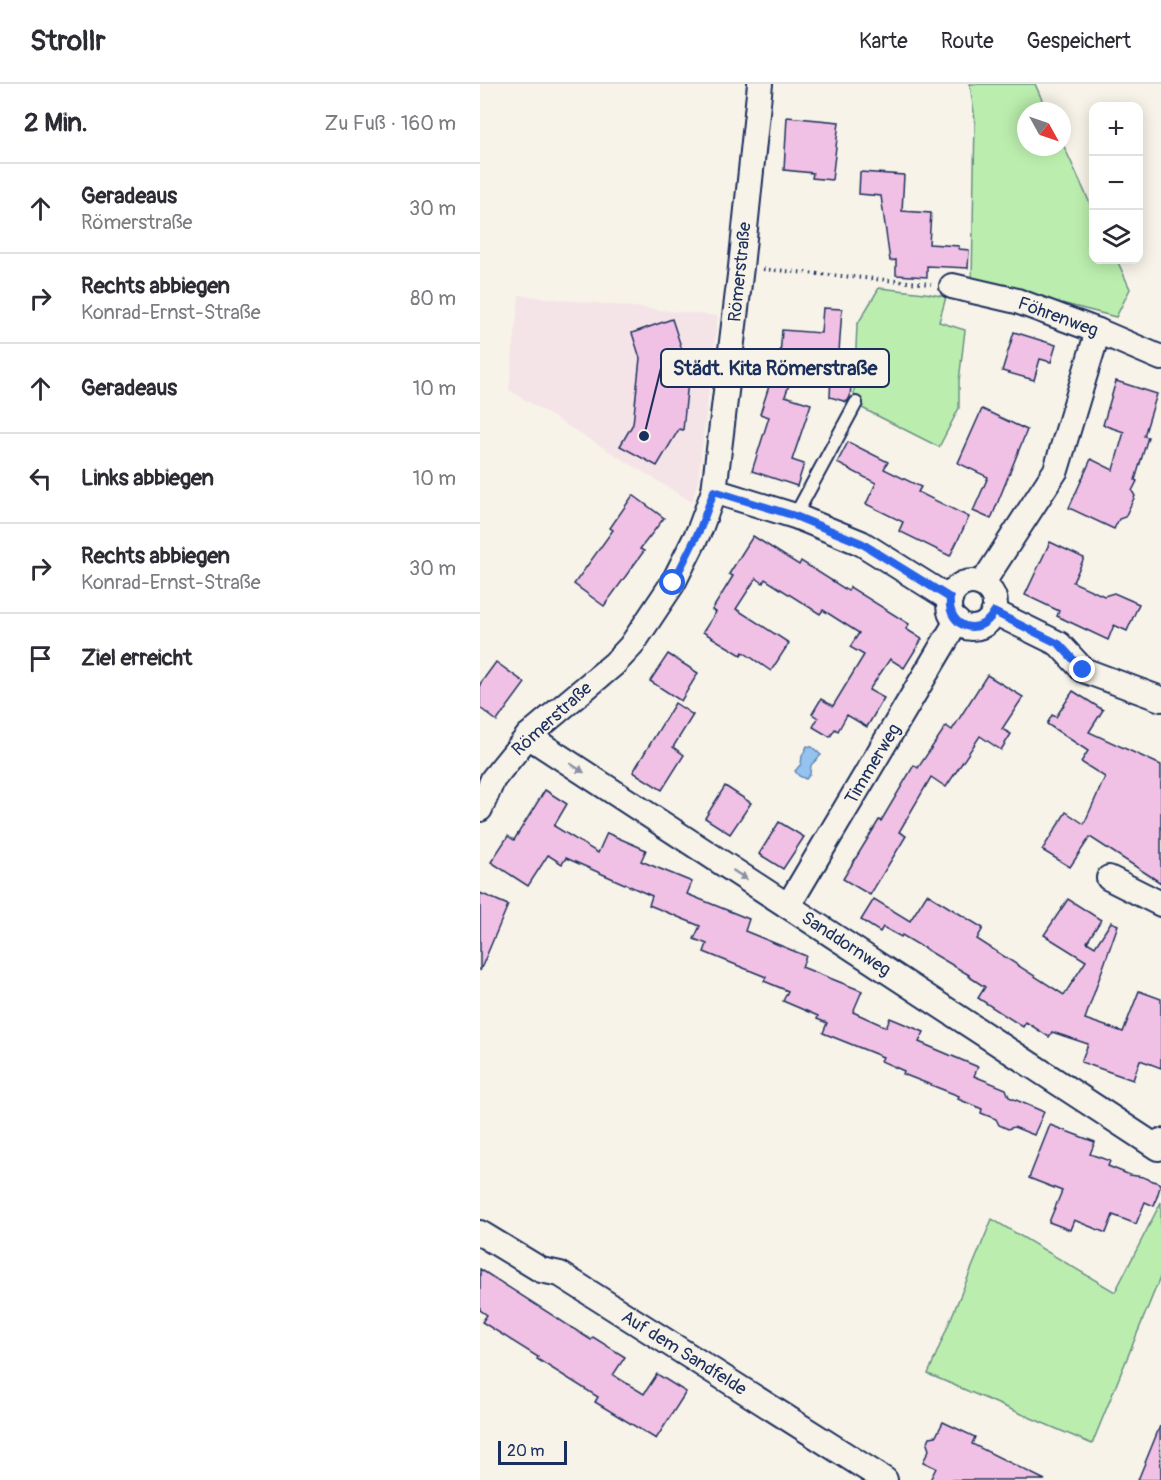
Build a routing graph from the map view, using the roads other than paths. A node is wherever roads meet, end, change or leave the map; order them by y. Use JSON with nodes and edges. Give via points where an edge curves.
{"nodes":[{"id":1,"x":760,"y":84,"type":"edge"},
{"id":2,"x":952,"y":286,"type":"road end"},
{"id":3,"x":1098,"y":331,"type":"junction"},
{"id":4,"x":1161,"y":358,"type":"edge"},
{"id":5,"x":856,"y":403,"type":"dead end"},
{"id":6,"x":714,"y":491,"type":"junction"},
{"id":7,"x":795,"y":516,"type":"junction"},
{"id":8,"x":982,"y":584,"type":"junction"},
{"id":9,"x":950,"y":598,"type":"junction"},
{"id":10,"x":994,"y":612,"type":"junction"},
{"id":11,"x":957,"y":621,"type":"junction"},
{"id":12,"x":1161,"y":699,"type":"edge"},
{"id":13,"x":528,"y":736,"type":"junction"},
{"id":14,"x":480,"y":809,"type":"edge"},
{"id":15,"x":1109,"y":878,"type":"dead end"},
{"id":16,"x":1161,"y":904,"type":"edge"},
{"id":17,"x":788,"y":906,"type":"junction"},
{"id":18,"x":1161,"y":1141,"type":"edge"},
{"id":19,"x":480,"y":1233,"type":"edge"},
{"id":20,"x":885,"y":1480,"type":"edge"}],
"edges":[{"from":1,"to":6,"type":"street","name":"Römerstraße"},
{"from":2,"to":3,"type":"street","name":"Föhrenweg","via":[[1017,301]]},
{"from":3,"to":4,"type":"street","name":"Föhrenweg"},
{"from":3,"to":8,"type":"street","via":[[1056,470]]},
{"from":5,"to":7,"type":"lane"},
{"from":6,"to":7,"type":"street"},
{"from":6,"to":13,"type":"street","name":"Römerstraße","via":[[673,583],[645,628],[614,664]]},
{"from":7,"to":9,"type":"street","via":[[861,543]]},
{"from":8,"to":9,"type":"street","via":[[966,583]]},
{"from":8,"to":10,"type":"street","via":[[992,592]]},
{"from":9,"to":11,"type":"street"},
{"from":10,"to":11,"type":"street","via":[[978,627]]},
{"from":10,"to":12,"type":"street","via":[[1059,644],[1083,670]]},
{"from":11,"to":17,"type":"street","name":"Timmerweg"},
{"from":13,"to":14,"type":"street","name":"Römerstraße","via":[[493,779]]},
{"from":13,"to":17,"type":"street","name":"Sanddornweg","one_way":true},
{"from":15,"to":16,"type":"street"},
{"from":17,"to":18,"type":"street","name":"Sanddornweg","via":[[1158,1148]]},
{"from":19,"to":20,"type":"street","name":"Auf dem Sandfelde","via":[[541,1270],[560,1274]]}]}
